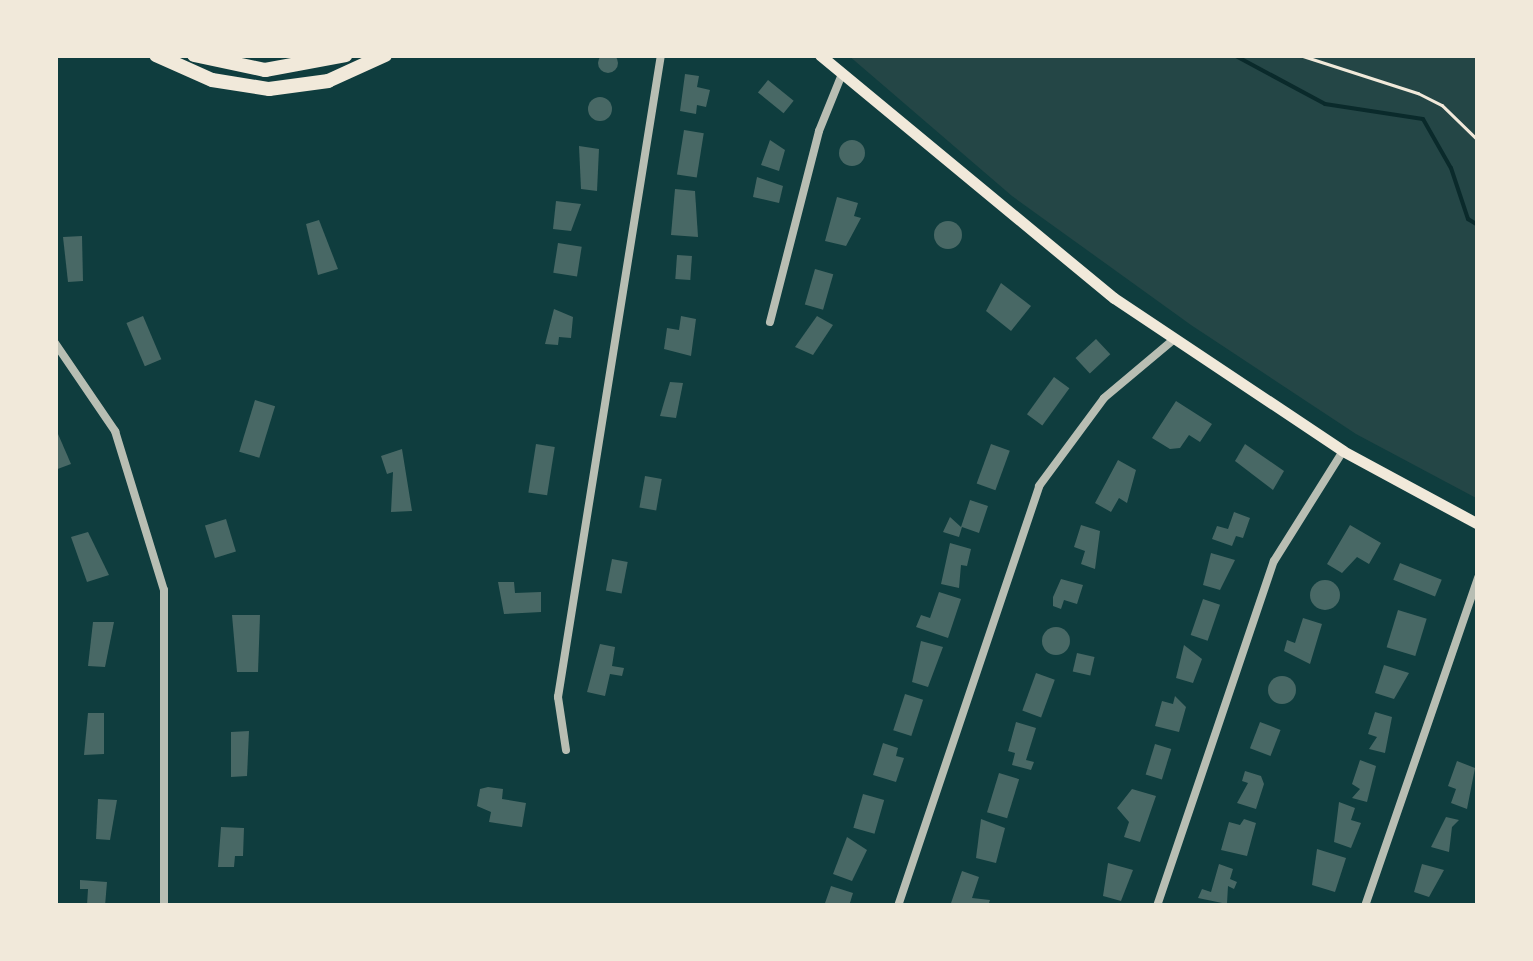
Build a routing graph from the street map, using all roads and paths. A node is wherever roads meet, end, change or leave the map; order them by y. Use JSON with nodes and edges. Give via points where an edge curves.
{"nodes":[{"id":1,"x":156,"y":55,"type":"edge"},
{"id":2,"x":194,"y":55,"type":"edge"},
{"id":3,"x":346,"y":55,"type":"edge"},
{"id":4,"x":385,"y":55,"type":"edge"},
{"id":5,"x":661,"y":55,"type":"edge"},
{"id":6,"x":820,"y":55,"type":"edge"},
{"id":7,"x":1300,"y":55,"type":"edge"},
{"id":8,"x":842,"y":74,"type":"junction"},
{"id":9,"x":1478,"y":140,"type":"edge"},
{"id":10,"x":770,"y":322,"type":"dead end"},
{"id":11,"x":1173,"y":340,"type":"junction"},
{"id":12,"x":55,"y":343,"type":"edge"},
{"id":13,"x":1343,"y":451,"type":"junction"},
{"id":14,"x":1478,"y":524,"type":"edge"},
{"id":15,"x":1478,"y":577,"type":"edge"},
{"id":16,"x":566,"y":750,"type":"dead end"},
{"id":17,"x":164,"y":906,"type":"edge"},
{"id":18,"x":898,"y":906,"type":"edge"},
{"id":19,"x":1156,"y":906,"type":"edge"},
{"id":20,"x":1365,"y":906,"type":"edge"}],
"edges":[{"from":1,"to":4,"type":"highway","via":[[212,80],[269,88],[328,81]]},
{"from":2,"to":3,"type":"highway","via":[[272,70]]},
{"from":5,"to":16,"type":"street","via":[[558,697]]},
{"from":6,"to":8,"type":"main road"},
{"from":7,"to":9,"type":"path","via":[[1418,93],[1442,105]]},
{"from":8,"to":10,"type":"street","via":[[819,131]]},
{"from":8,"to":11,"type":"main road","via":[[1056,254]]},
{"from":11,"to":13,"type":"main road"},
{"from":11,"to":18,"type":"street","via":[[1104,398],[1039,486]]},
{"from":12,"to":17,"type":"street","via":[[115,431],[164,590]]},
{"from":13,"to":14,"type":"main road"},
{"from":13,"to":19,"type":"street","via":[[1274,561]]},
{"from":15,"to":20,"type":"street"}]}
